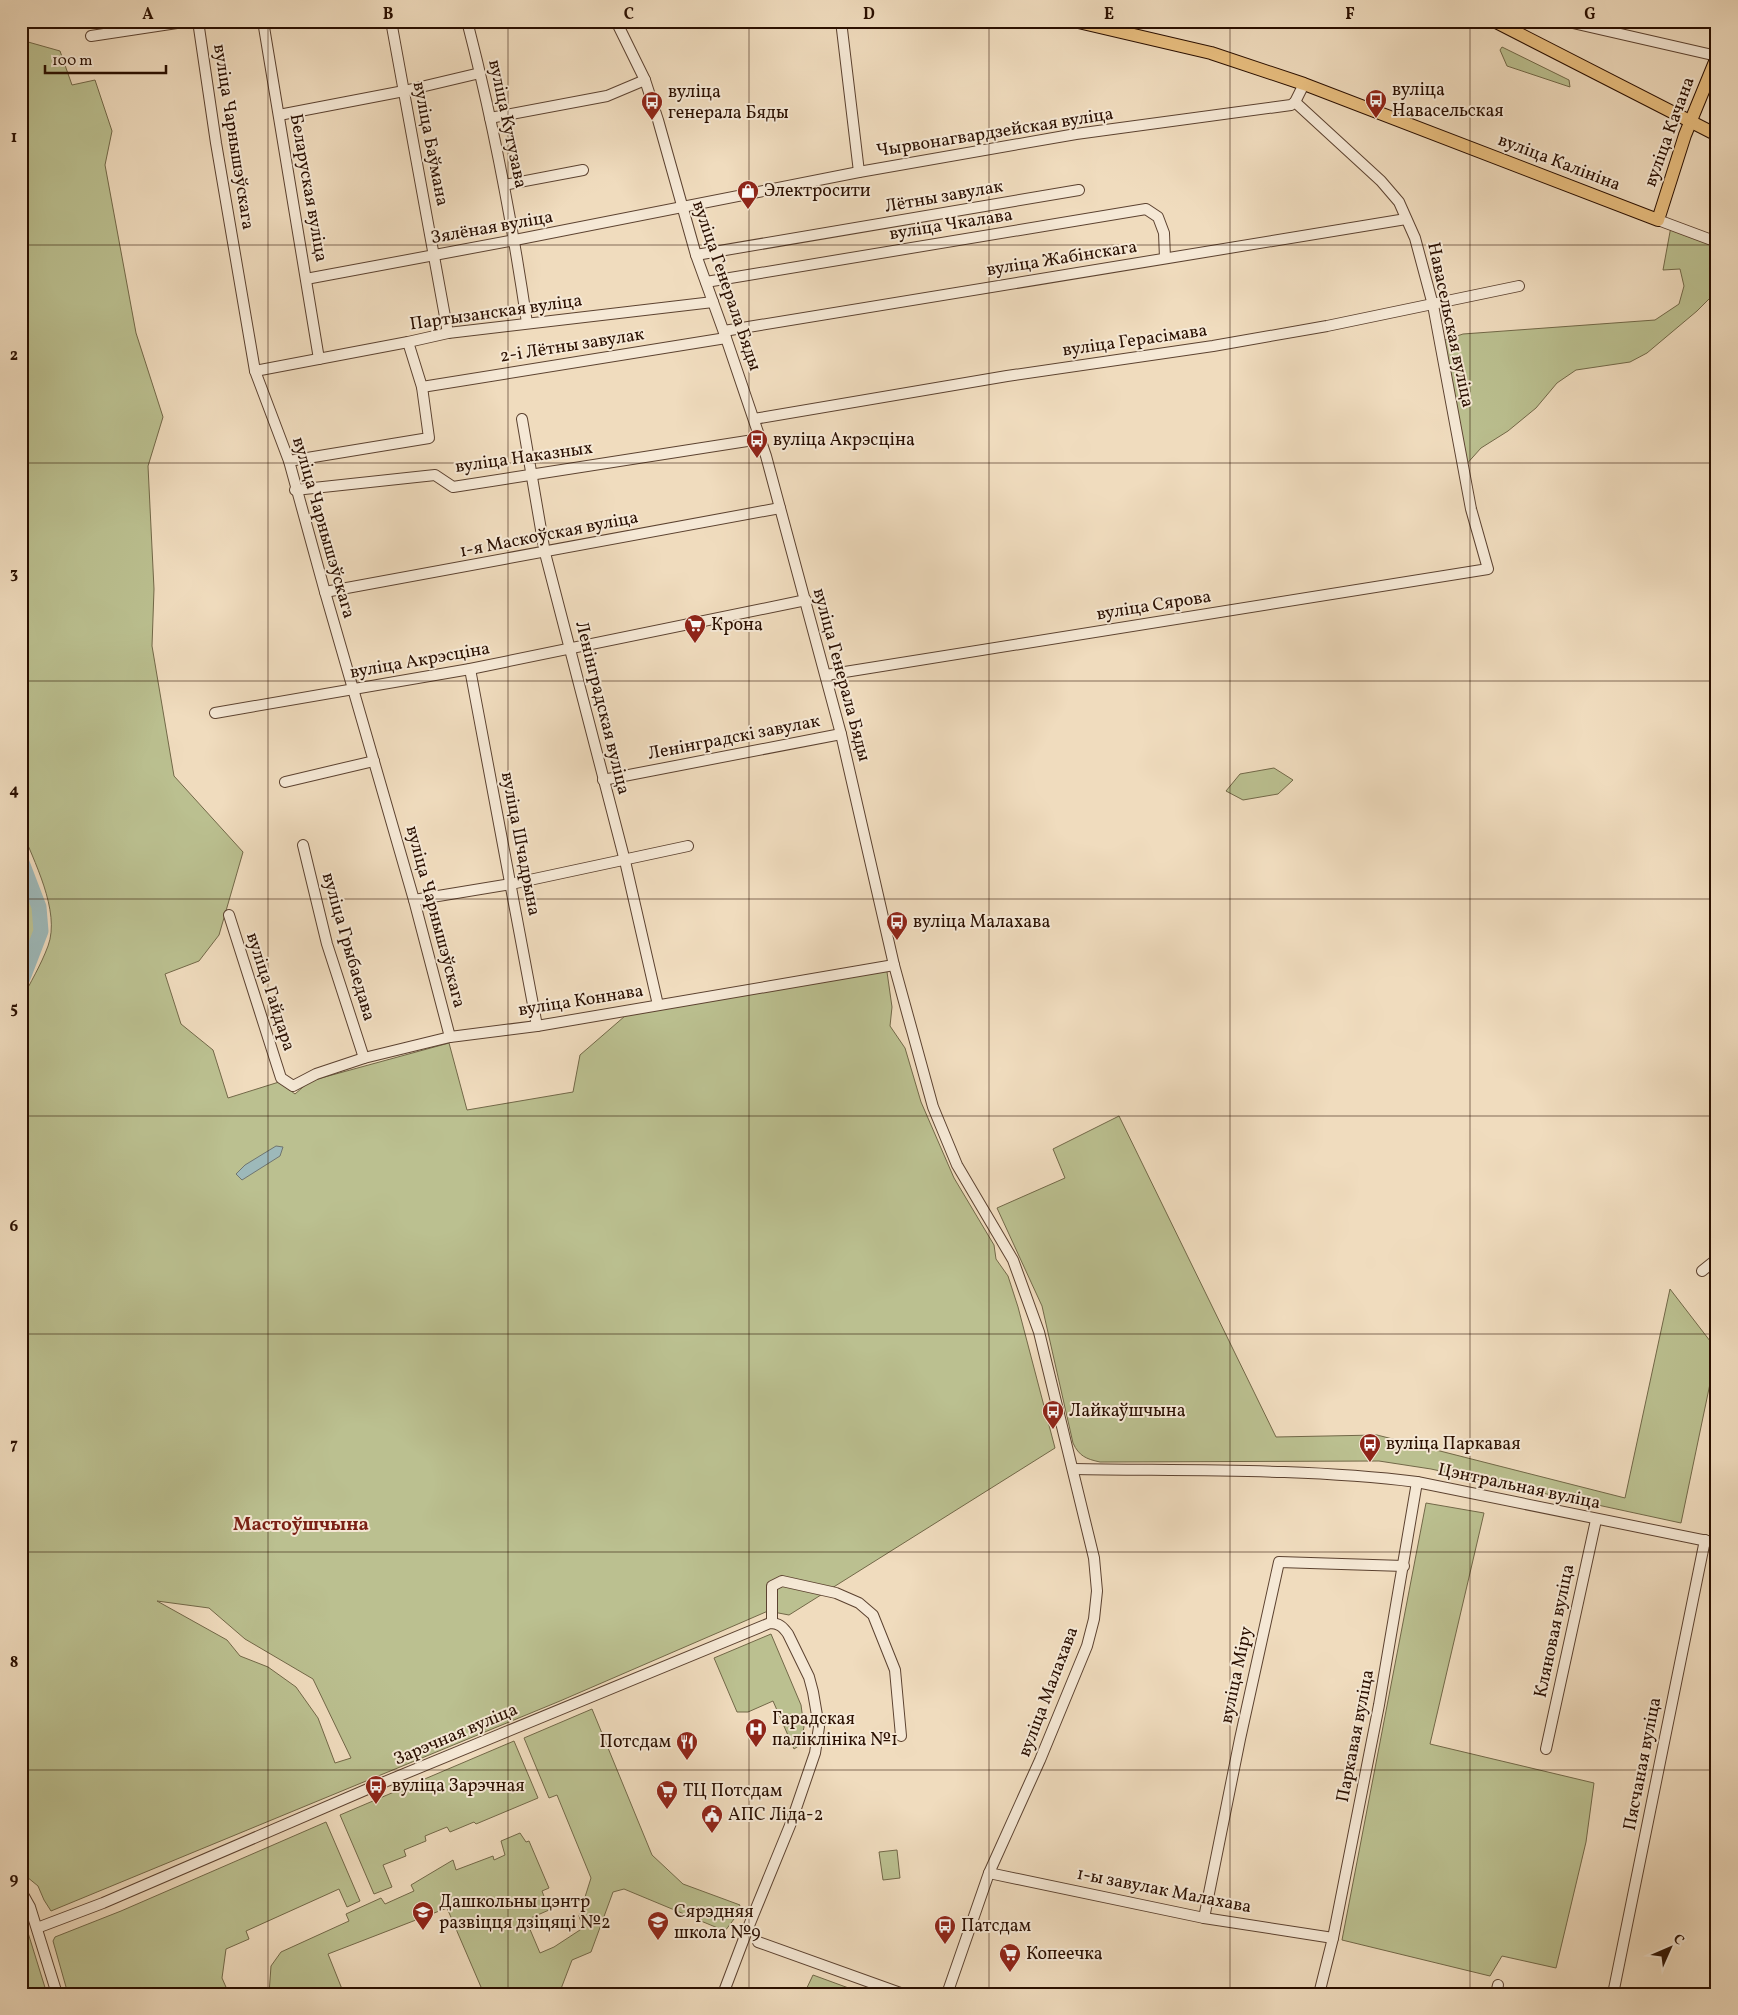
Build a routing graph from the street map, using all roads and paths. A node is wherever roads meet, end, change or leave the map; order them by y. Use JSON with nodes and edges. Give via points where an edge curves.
{"nodes":[{"id":1,"x":190,"y":21,"type":"edge"},
{"id":2,"x":198,"y":21,"type":"edge"},
{"id":3,"x":263,"y":21,"type":"edge"},
{"id":4,"x":391,"y":21,"type":"edge"},
{"id":5,"x":467,"y":21,"type":"edge"},
{"id":6,"x":616,"y":21,"type":"edge"},
{"id":7,"x":841,"y":21,"type":"edge"},
{"id":8,"x":1074,"y":21,"type":"edge"},
{"id":9,"x":1494,"y":21,"type":"edge"},
{"id":10,"x":1564,"y":21,"type":"edge"},
{"id":11,"x":91,"y":36,"type":"dead end"},
{"id":12,"x":1717,"y":56,"type":"edge"},
{"id":13,"x":480,"y":72,"type":"junction"},
{"id":14,"x":645,"y":80,"type":"junction"},
{"id":15,"x":1304,"y":84,"type":"junction"},
{"id":16,"x":404,"y":91,"type":"junction"},
{"id":17,"x":1295,"y":102,"type":"junction"},
{"id":18,"x":279,"y":115,"type":"junction"},
{"id":19,"x":490,"y":118,"type":"junction"},
{"id":20,"x":1691,"y":121,"type":"junction"},
{"id":21,"x":1717,"y":135,"type":"edge"},
{"id":22,"x":583,"y":170,"type":"dead end"},
{"id":23,"x":858,"y":172,"type":"junction"},
{"id":24,"x":504,"y":185,"type":"junction"},
{"id":25,"x":1079,"y":190,"type":"dead end"},
{"id":26,"x":682,"y":208,"type":"junction"},
{"id":27,"x":1406,"y":219,"type":"junction"},
{"id":28,"x":1658,"y":220,"type":"junction"},
{"id":29,"x":515,"y":240,"type":"junction"},
{"id":30,"x":1717,"y":242,"type":"edge"},
{"id":31,"x":434,"y":254,"type":"junction"},
{"id":32,"x":696,"y":255,"type":"junction"},
{"id":33,"x":1165,"y":258,"type":"junction"},
{"id":34,"x":306,"y":278,"type":"junction"},
{"id":35,"x":706,"y":282,"type":"junction"},
{"id":36,"x":1519,"y":286,"type":"dead end"},
{"id":37,"x":713,"y":302,"type":"junction"},
{"id":38,"x":1433,"y":305,"type":"junction"},
{"id":39,"x":527,"y":323,"type":"junction"},
{"id":40,"x":448,"y":332,"type":"junction"},
{"id":41,"x":725,"y":334,"type":"junction"},
{"id":42,"x":408,"y":342,"type":"junction"},
{"id":43,"x":319,"y":360,"type":"junction"},
{"id":44,"x":255,"y":371,"type":"junction"},
{"id":45,"x":422,"y":387,"type":"junction"},
{"id":46,"x":754,"y":418,"type":"junction"},
{"id":47,"x":522,"y":419,"type":"dead end"},
{"id":48,"x":760,"y":439,"type":"junction"},
{"id":49,"x":289,"y":461,"type":"junction"},
{"id":50,"x":532,"y":475,"type":"junction"},
{"id":51,"x":295,"y":490,"type":"junction"},
{"id":52,"x":780,"y":508,"type":"junction"},
{"id":53,"x":546,"y":553,"type":"junction"},
{"id":54,"x":1488,"y":569,"type":"joint"},
{"id":55,"x":325,"y":592,"type":"junction"},
{"id":56,"x":806,"y":600,"type":"junction"},
{"id":57,"x":571,"y":649,"type":"junction"},
{"id":58,"x":470,"y":669,"type":"junction"},
{"id":59,"x":826,"y":675,"type":"junction"},
{"id":60,"x":354,"y":689,"type":"junction"},
{"id":61,"x":215,"y":713,"type":"dead end"},
{"id":62,"x":841,"y":734,"type":"junction"},
{"id":63,"x":374,"y":761,"type":"junction"},
{"id":64,"x":604,"y":780,"type":"junction"},
{"id":65,"x":285,"y":782,"type":"dead end"},
{"id":66,"x":303,"y":845,"type":"dead end"},
{"id":67,"x":688,"y":846,"type":"dead end"},
{"id":68,"x":625,"y":860,"type":"junction"},
{"id":69,"x":511,"y":884,"type":"junction"},
{"id":70,"x":414,"y":900,"type":"junction"},
{"id":71,"x":229,"y":915,"type":"dead end"},
{"id":72,"x":894,"y":965,"type":"junction"},
{"id":73,"x":658,"y":1005,"type":"junction"},
{"id":74,"x":537,"y":1026,"type":"junction"},
{"id":75,"x":450,"y":1037,"type":"junction"},
{"id":76,"x":364,"y":1058,"type":"junction"},
{"id":77,"x":281,"y":1078,"type":"joint"},
{"id":78,"x":1717,"y":1259,"type":"edge"},
{"id":79,"x":1702,"y":1271,"type":"dead end"},
{"id":80,"x":1039,"y":1332,"type":"joint"},
{"id":81,"x":1073,"y":1469,"type":"junction"},
{"id":82,"x":1417,"y":1482,"type":"junction"},
{"id":83,"x":1596,"y":1520,"type":"junction"},
{"id":84,"x":1705,"y":1540,"type":"junction"},
{"id":85,"x":1717,"y":1543,"type":"edge"},
{"id":86,"x":1404,"y":1566,"type":"junction"},
{"id":87,"x":775,"y":1624,"type":"junction"},
{"id":88,"x":901,"y":1736,"type":"dead end"},
{"id":89,"x":1546,"y":1749,"type":"dead end"},
{"id":90,"x":989,"y":1873,"type":"junction"},
{"id":91,"x":21,"y":1891,"type":"edge"},
{"id":92,"x":1204,"y":1918,"type":"junction"},
{"id":93,"x":37,"y":1928,"type":"junction"},
{"id":94,"x":1333,"y":1938,"type":"junction"},
{"id":95,"x":758,"y":1942,"type":"dead end"},
{"id":96,"x":57,"y":1994,"type":"edge"},
{"id":97,"x":723,"y":1994,"type":"edge"},
{"id":98,"x":903,"y":1994,"type":"edge"},
{"id":99,"x":947,"y":1994,"type":"edge"},
{"id":100,"x":1319,"y":1994,"type":"edge"},
{"id":101,"x":1613,"y":1994,"type":"edge"}],
"edges":[{"from":1,"to":11,"type":"street"},
{"from":2,"to":44,"type":"street","name":"вуліца Чарнышэўскага"},
{"from":3,"to":18,"type":"street","name":"Беларуская вуліца"},
{"from":4,"to":16,"type":"street","name":"вуліца Баўмана"},
{"from":5,"to":13,"type":"street","name":"вуліца Кутузава"},
{"from":6,"to":14,"type":"street","name":"вуліца Генерала Бяды"},
{"from":7,"to":23,"type":"street"},
{"from":8,"to":15,"type":"main road","name":"вуліца Калініна","via":[[1211,53]]},
{"from":9,"to":20,"type":"main road"},
{"from":10,"to":12,"type":"street"},
{"from":12,"to":20,"type":"main road","name":"вуліца Качана"},
{"from":13,"to":16,"type":"street"},
{"from":13,"to":19,"type":"street","name":"вуліца Кутузава"},
{"from":14,"to":19,"type":"street","via":[[607,96]]},
{"from":14,"to":26,"type":"street","name":"вуліца Генерала Бяды"},
{"from":15,"to":17,"type":"street"},
{"from":15,"to":28,"type":"main road","name":"вуліца Калініна"},
{"from":16,"to":18,"type":"street"},
{"from":16,"to":31,"type":"street","name":"вуліца Баўмана"},
{"from":17,"to":23,"type":"street","name":"Чырвонагвардзейская вуліца","via":[[1076,134]]},
{"from":17,"to":27,"type":"street","name":"Навасельская вуліца","via":[[1381,181],[1399,202]]},
{"from":18,"to":34,"type":"street","name":"Беларуская вуліца"},
{"from":19,"to":24,"type":"street","name":"вуліца Кутузава"},
{"from":20,"to":21,"type":"main road"},
{"from":20,"to":28,"type":"main road","name":"вуліца Качана"},
{"from":22,"to":24,"type":"street"},
{"from":23,"to":26,"type":"street","name":"Чырвонагвардзейская вуліца"},
{"from":24,"to":29,"type":"street","name":"вуліца Кутузава"},
{"from":25,"to":32,"type":"street","name":"Лётны завулак"},
{"from":26,"to":29,"type":"street","name":"Зялёная вуліца"},
{"from":26,"to":32,"type":"street","name":"вуліца Генерала Бяды"},
{"from":27,"to":33,"type":"street","name":"вуліца Жабінскага"},
{"from":27,"to":38,"type":"street","name":"Навасельская вуліца"},
{"from":28,"to":30,"type":"street","name":"вуліца Калініна"},
{"from":29,"to":31,"type":"street","name":"Зялёная вуліца"},
{"from":29,"to":39,"type":"street","name":"вуліца Кутузава"},
{"from":31,"to":34,"type":"street","name":"Зялёная вуліца"},
{"from":31,"to":40,"type":"street","name":"вуліца Баўмана"},
{"from":32,"to":35,"type":"street","name":"вуліца Генерала Бяды"},
{"from":33,"to":35,"type":"street","name":"вуліца Чкалава","via":[[1164,233],[1158,217],[1146,209]]},
{"from":33,"to":41,"type":"street","name":"вуліца Жабінскага"},
{"from":34,"to":43,"type":"street","name":"Беларуская вуліца"},
{"from":35,"to":37,"type":"street","name":"вуліца Генерала Бяды"},
{"from":36,"to":38,"type":"street","name":"вуліца Герасімава"},
{"from":37,"to":39,"type":"street","name":"Партызанская вуліца"},
{"from":37,"to":41,"type":"street","name":"вуліца Генерала Бяды"},
{"from":38,"to":46,"type":"street","name":"вуліца Герасімава","via":[[1213,346]]},
{"from":38,"to":54,"type":"street","name":"Навасельская вуліца","via":[[1471,509]]},
{"from":39,"to":40,"type":"street","name":"Партызанская вуліца"},
{"from":40,"to":42,"type":"street","name":"Партызанская вуліца"},
{"from":41,"to":45,"type":"street","name":"2-і Лётны завулак"},
{"from":41,"to":46,"type":"street","name":"вуліца Генерала Бяды"},
{"from":42,"to":43,"type":"street","name":"Партызанская вуліца"},
{"from":42,"to":45,"type":"street"},
{"from":43,"to":44,"type":"street","name":"Партызанская вуліца"},
{"from":44,"to":49,"type":"street","name":"вуліца Чарнышэўскага"},
{"from":45,"to":49,"type":"street","via":[[429,438]]},
{"from":46,"to":48,"type":"street","name":"вуліца Генерала Бяды"},
{"from":47,"to":50,"type":"street","name":"Ленінградская вуліца"},
{"from":48,"to":50,"type":"street","name":"вуліца Наказных"},
{"from":48,"to":52,"type":"street","name":"вуліца Генерала Бяды"},
{"from":49,"to":51,"type":"street","name":"вуліца Чарнышэўскага"},
{"from":50,"to":51,"type":"street","name":"вуліца Наказных","via":[[453,488],[435,475]]},
{"from":50,"to":53,"type":"street","name":"Ленінградская вуліца"},
{"from":51,"to":55,"type":"street","name":"вуліца Чарнышэўскага"},
{"from":52,"to":53,"type":"street","name":"1-я Маскоўская вуліца"},
{"from":52,"to":56,"type":"street","name":"вуліца Генерала Бяды"},
{"from":53,"to":55,"type":"street","name":"1-я Маскоўская вуліца"},
{"from":53,"to":57,"type":"street","name":"Ленінградская вуліца"},
{"from":54,"to":59,"type":"street","name":"вуліца Сярова"},
{"from":55,"to":60,"type":"street","name":"вуліца Чарнышэўскага"},
{"from":56,"to":57,"type":"street","name":"вуліца Акрэсціна"},
{"from":56,"to":59,"type":"street","name":"вуліца Генерала Бяды"},
{"from":57,"to":58,"type":"street","name":"вуліца Акрэсціна"},
{"from":57,"to":64,"type":"street","name":"Ленінградская вуліца"},
{"from":58,"to":60,"type":"street","name":"вуліца Акрэсціна"},
{"from":58,"to":69,"type":"street","name":"вуліца Шчадрына"},
{"from":59,"to":62,"type":"street","name":"вуліца Генерала Бяды"},
{"from":60,"to":61,"type":"street","name":"вуліца Акрэсціна"},
{"from":60,"to":63,"type":"street","name":"вуліца Чарнышэўскага"},
{"from":62,"to":64,"type":"street","name":"Ленінградскі завулак"},
{"from":62,"to":72,"type":"street","name":"вуліца Генерала Бяды"},
{"from":63,"to":65,"type":"street"},
{"from":63,"to":70,"type":"street","name":"вуліца Чарнышэўскага"},
{"from":64,"to":68,"type":"street","name":"Ленінградская вуліца"},
{"from":66,"to":76,"type":"street","name":"вуліца Грыбаедава","via":[[326,944]]},
{"from":67,"to":68,"type":"street"},
{"from":68,"to":69,"type":"street"},
{"from":68,"to":73,"type":"street","name":"Ленінградская вуліца"},
{"from":69,"to":70,"type":"street"},
{"from":69,"to":74,"type":"street","name":"вуліца Шчадрына"},
{"from":70,"to":75,"type":"street","name":"вуліца Чарнышэўскага"},
{"from":71,"to":77,"type":"street","name":"вуліца Гайдара"},
{"from":72,"to":73,"type":"street","name":"вуліца Коннава"},
{"from":72,"to":80,"type":"street","name":"вуліца Генерала Бяды","via":[[933,1107],[957,1165],[1013,1260]]},
{"from":73,"to":74,"type":"street","name":"вуліца Коннава"},
{"from":74,"to":75,"type":"street","name":"вуліца Коннава"},
{"from":75,"to":76,"type":"street","name":"вуліца Коннава"},
{"from":76,"to":77,"type":"street","name":"вуліца Коннава","via":[[316,1074],[293,1086]]},
{"from":78,"to":79,"type":"street"},
{"from":80,"to":81,"type":"street","name":"вуліца Малахава"},
{"from":81,"to":82,"type":"street","name":"Цэнтральная вуліца","via":[[1322,1473]]},
{"from":81,"to":90,"type":"street","name":"вуліца Малахава","via":[[1094,1558],[1097,1591],[1094,1619],[1087,1646],[1040,1760]]},
{"from":82,"to":83,"type":"street","name":"Цэнтральная вуліца"},
{"from":82,"to":86,"type":"street","name":"Паркавая вуліца"},
{"from":83,"to":84,"type":"street","name":"Цэнтральная вуліца"},
{"from":83,"to":89,"type":"street","name":"Кляновая вуліца"},
{"from":84,"to":85,"type":"street","name":"Цэнтральная вуліца"},
{"from":84,"to":101,"type":"street","name":"Пясчаная вуліца"},
{"from":86,"to":92,"type":"street","name":"вуліца Міру","via":[[1279,1562]]},
{"from":86,"to":94,"type":"street","name":"Паркавая вуліца"},
{"from":87,"to":88,"type":"street","via":[[772,1586],[782,1580],[836,1593],[859,1603],[873,1615],[895,1670]]},
{"from":87,"to":93,"type":"street","name":"Зарэчная вуліца","via":[[516,1727]]},
{"from":87,"to":97,"type":"street","via":[[788,1634],[809,1677],[819,1727],[815,1753],[797,1808]]},
{"from":90,"to":92,"type":"street","name":"1-ы завулак Малахава"},
{"from":90,"to":99,"type":"street","name":"вуліца Малахава"},
{"from":91,"to":93,"type":"street","via":[[27,1898]]},
{"from":92,"to":94,"type":"street","name":"1-ы завулак Малахава"},
{"from":93,"to":96,"type":"street"},
{"from":94,"to":100,"type":"street","name":"Паркавая вуліца"},
{"from":95,"to":98,"type":"street"}]}
